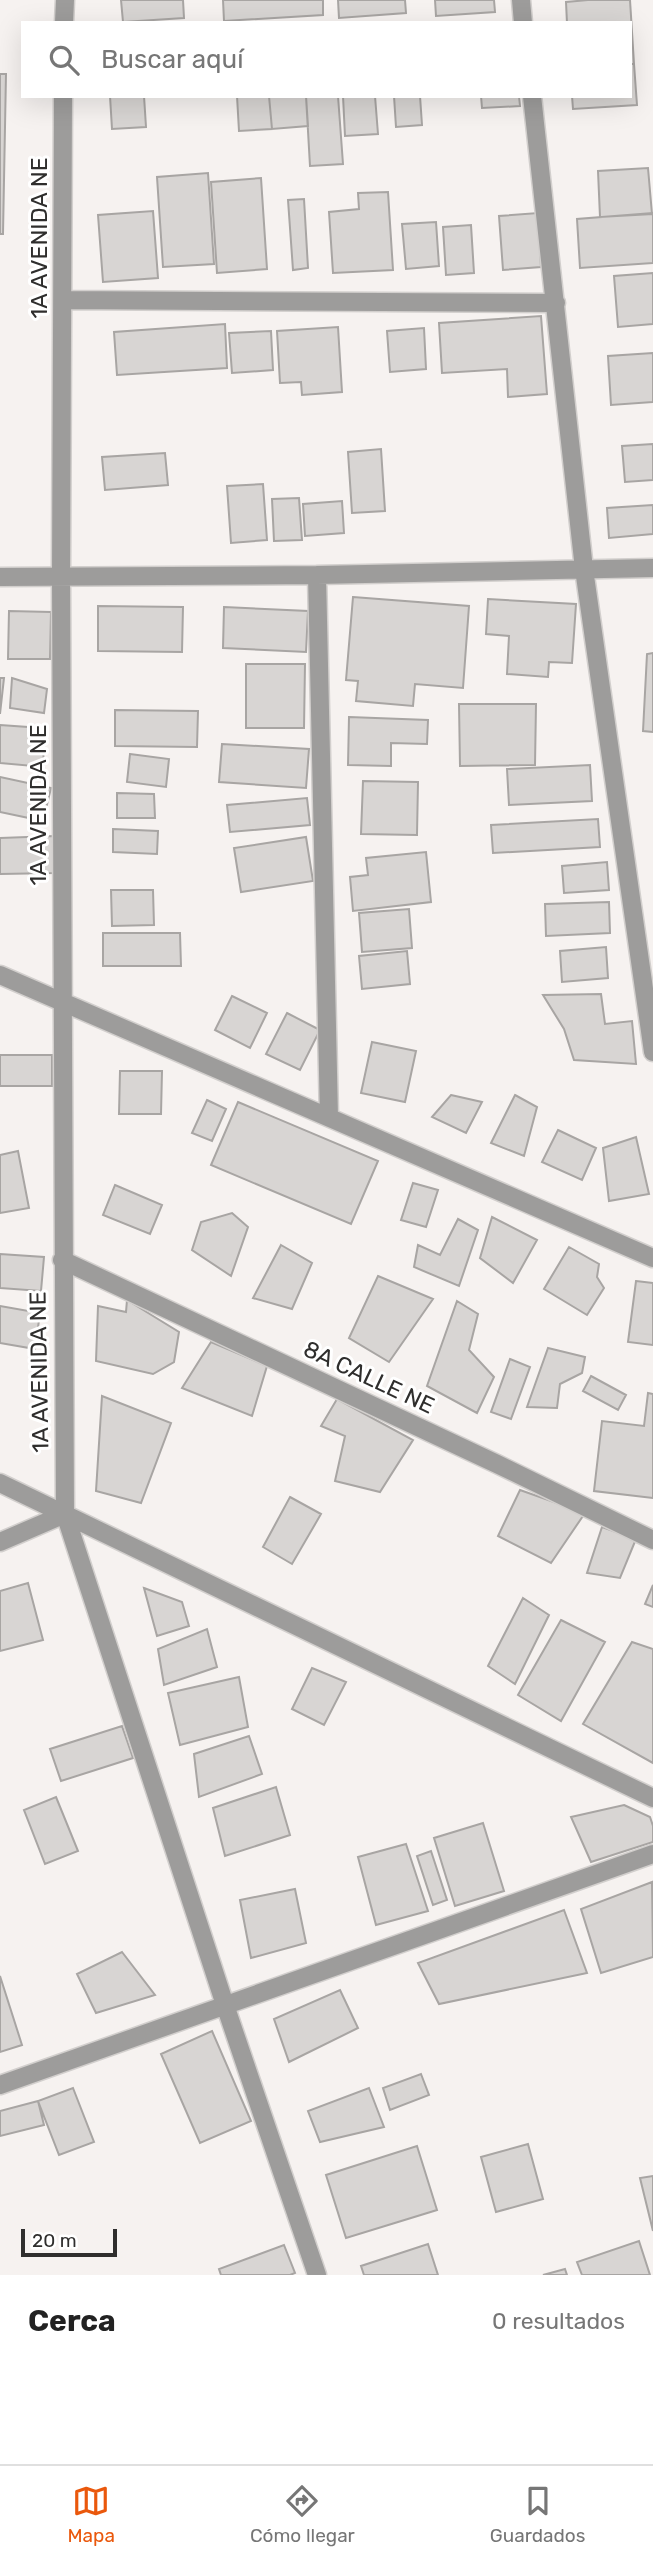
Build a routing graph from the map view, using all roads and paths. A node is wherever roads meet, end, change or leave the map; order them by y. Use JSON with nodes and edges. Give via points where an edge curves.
{"nodes":[{"id":1,"x":65,"y":0,"type":"edge"},
{"id":2,"x":521,"y":0,"type":"edge"},
{"id":3,"x":64,"y":21,"type":"edge"},
{"id":4,"x":523,"y":21,"type":"edge"},
{"id":5,"x":63,"y":98,"type":"edge"},
{"id":6,"x":531,"y":98,"type":"edge"},
{"id":7,"x":63,"y":300,"type":"junction"},
{"id":8,"x":556,"y":303,"type":"junction"},
{"id":9,"x":653,"y":568,"type":"edge"},
{"id":10,"x":584,"y":569,"type":"junction"},
{"id":11,"x":317,"y":575,"type":"junction"},
{"id":12,"x":61,"y":576,"type":"junction"},
{"id":13,"x":0,"y":577,"type":"edge"},
{"id":14,"x":0,"y":975,"type":"edge"},
{"id":15,"x":63,"y":1003,"type":"junction"},
{"id":16,"x":653,"y":1052,"type":"edge"},
{"id":17,"x":329,"y":1117,"type":"junction"},
{"id":18,"x":653,"y":1258,"type":"edge"},
{"id":19,"x":62,"y":1260,"type":"junction"},
{"id":20,"x":0,"y":1483,"type":"edge"},
{"id":21,"x":65,"y":1514,"type":"junction"},
{"id":22,"x":653,"y":1541,"type":"edge"},
{"id":23,"x":0,"y":1542,"type":"edge"},
{"id":24,"x":653,"y":1798,"type":"edge"},
{"id":25,"x":653,"y":1854,"type":"edge"},
{"id":26,"x":225,"y":2005,"type":"junction"},
{"id":27,"x":0,"y":2085,"type":"edge"},
{"id":28,"x":317,"y":2275,"type":"edge"}],
"edges":[{"from":1,"to":3,"type":"street"},
{"from":2,"to":4,"type":"street"},
{"from":5,"to":7,"type":"street","name":"1A AVENIDA NE"},
{"from":6,"to":8,"type":"street"},
{"from":7,"to":8,"type":"street"},
{"from":7,"to":12,"type":"street","name":"1A AVENIDA NE"},
{"from":8,"to":10,"type":"street"},
{"from":9,"to":10,"type":"street"},
{"from":10,"to":11,"type":"street"},
{"from":10,"to":16,"type":"street"},
{"from":11,"to":12,"type":"street"},
{"from":11,"to":17,"type":"street"},
{"from":12,"to":13,"type":"street"},
{"from":12,"to":15,"type":"street","name":"1A AVENIDA NE"},
{"from":14,"to":15,"type":"street"},
{"from":15,"to":17,"type":"street"},
{"from":15,"to":19,"type":"street","name":"1A AVENIDA NE"},
{"from":17,"to":18,"type":"street"},
{"from":19,"to":21,"type":"street","name":"1A AVENIDA NE"},
{"from":19,"to":22,"type":"street","name":"8A CALLE NE"},
{"from":20,"to":21,"type":"street"},
{"from":21,"to":23,"type":"street"},
{"from":21,"to":24,"type":"street"},
{"from":21,"to":26,"type":"street","name":"1A AVENIDA NE"},
{"from":25,"to":26,"type":"street"},
{"from":26,"to":27,"type":"street"},
{"from":26,"to":28,"type":"street","name":"1A AVENIDA NE"}]}
